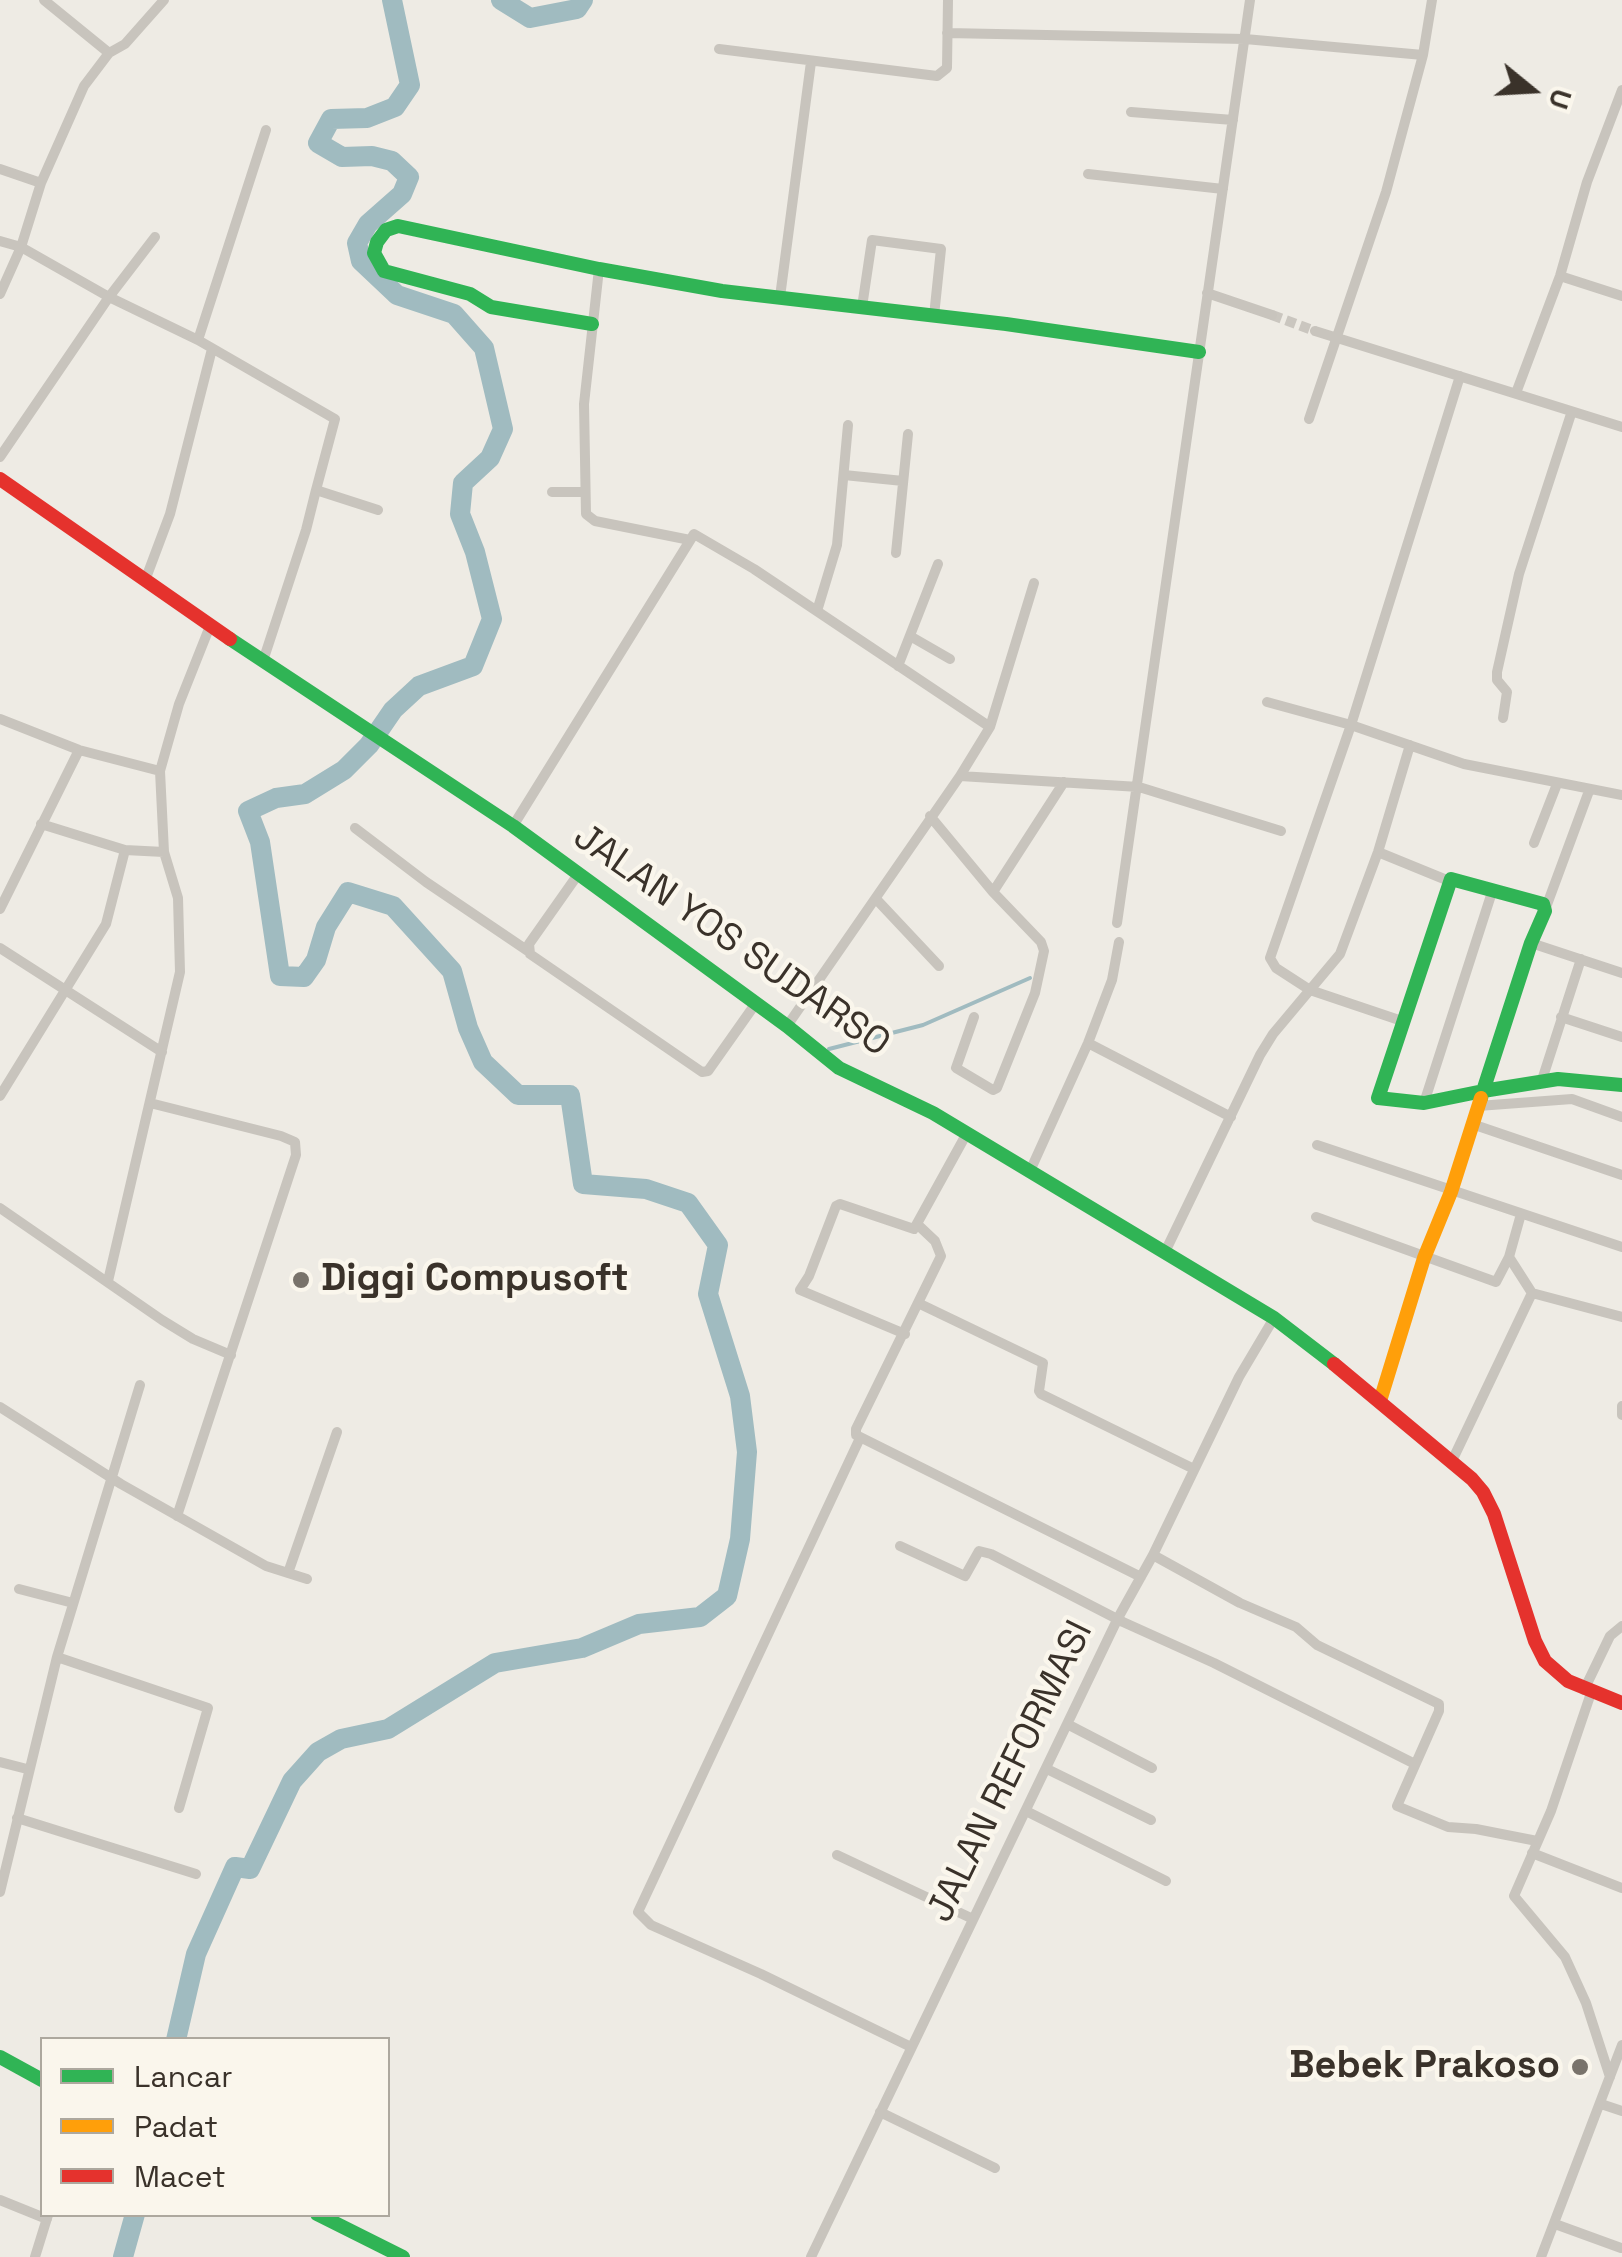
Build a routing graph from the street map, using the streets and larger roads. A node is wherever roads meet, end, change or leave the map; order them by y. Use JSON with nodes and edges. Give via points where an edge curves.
{"nodes":[{"id":1,"x":44,"y":0,"type":"edge"},
{"id":2,"x":164,"y":0,"type":"edge"},
{"id":3,"x":948,"y":0,"type":"edge"},
{"id":4,"x":1250,"y":0,"type":"edge"},
{"id":5,"x":1432,"y":0,"type":"edge"},
{"id":6,"x":947,"y":32,"type":"junction"},
{"id":7,"x":1245,"y":39,"type":"junction"},
{"id":8,"x":720,"y":49,"type":"dead end"},
{"id":9,"x":109,"y":53,"type":"junction"},
{"id":10,"x":1423,"y":55,"type":"junction"},
{"id":11,"x":811,"y":62,"type":"junction"},
{"id":12,"x":1622,"y":90,"type":"edge"},
{"id":13,"x":1132,"y":112,"type":"dead end"},
{"id":14,"x":1233,"y":120,"type":"junction"},
{"id":15,"x":266,"y":130,"type":"dead end"},
{"id":16,"x":0,"y":168,"type":"edge"},
{"id":17,"x":1088,"y":174,"type":"dead end"},
{"id":18,"x":42,"y":183,"type":"junction"},
{"id":19,"x":1223,"y":189,"type":"junction"},
{"id":20,"x":155,"y":236,"type":"dead end"},
{"id":21,"x":0,"y":241,"type":"edge"},
{"id":22,"x":21,"y":246,"type":"junction"},
{"id":23,"x":598,"y":269,"type":"junction"},
{"id":24,"x":1560,"y":276,"type":"junction"},
{"id":25,"x":1207,"y":293,"type":"junction"},
{"id":26,"x":0,"y":294,"type":"edge"},
{"id":27,"x":1622,"y":296,"type":"edge"},
{"id":28,"x":780,"y":297,"type":"junction"},
{"id":29,"x":109,"y":298,"type":"junction"},
{"id":30,"x":862,"y":307,"type":"junction"},
{"id":31,"x":1272,"y":315,"type":"tunnel mouth"},
{"id":32,"x":934,"y":316,"type":"junction"},
{"id":33,"x":592,"y":324,"type":"junction"},
{"id":34,"x":1315,"y":331,"type":"tunnel mouth"},
{"id":35,"x":1334,"y":338,"type":"junction"},
{"id":36,"x":198,"y":340,"type":"junction"},
{"id":37,"x":212,"y":349,"type":"junction"},
{"id":38,"x":1199,"y":352,"type":"junction"},
{"id":39,"x":1460,"y":376,"type":"junction"},
{"id":40,"x":1516,"y":394,"type":"junction"},
{"id":41,"x":1571,"y":414,"type":"junction"},
{"id":42,"x":1310,"y":419,"type":"dead end"},
{"id":43,"x":848,"y":425,"type":"dead end"},
{"id":44,"x":1622,"y":427,"type":"edge"},
{"id":45,"x":908,"y":434,"type":"dead end"},
{"id":46,"x":0,"y":457,"type":"edge"},
{"id":47,"x":844,"y":475,"type":"junction"},
{"id":48,"x":0,"y":479,"type":"edge"},
{"id":49,"x":903,"y":481,"type":"junction"},
{"id":50,"x":316,"y":490,"type":"junction"},
{"id":51,"x":552,"y":492,"type":"dead end"},
{"id":52,"x":584,"y":492,"type":"junction"},
{"id":53,"x":378,"y":510,"type":"dead end"},
{"id":54,"x":690,"y":540,"type":"junction"},
{"id":55,"x":896,"y":553,"type":"dead end"},
{"id":56,"x":938,"y":564,"type":"dead end"},
{"id":57,"x":146,"y":578,"type":"junction"},
{"id":58,"x":1034,"y":583,"type":"dead end"},
{"id":59,"x":817,"y":611,"type":"junction"},
{"id":60,"x":210,"y":626,"type":"junction"},
{"id":61,"x":910,"y":636,"type":"junction"},
{"id":62,"x":950,"y":660,"type":"dead end"},
{"id":63,"x":263,"y":661,"type":"junction"},
{"id":64,"x":898,"y":666,"type":"junction"},
{"id":65,"x":1267,"y":702,"type":"dead end"},
{"id":66,"x":1503,"y":718,"type":"dead end"},
{"id":67,"x":0,"y":719,"type":"edge"},
{"id":68,"x":1350,"y":725,"type":"junction"},
{"id":69,"x":990,"y":727,"type":"junction"},
{"id":70,"x":1410,"y":745,"type":"junction"},
{"id":71,"x":79,"y":750,"type":"junction"},
{"id":72,"x":160,"y":771,"type":"junction"},
{"id":73,"x":960,"y":776,"type":"junction"},
{"id":74,"x":1064,"y":782,"type":"junction"},
{"id":75,"x":1558,"y":784,"type":"junction"},
{"id":76,"x":1138,"y":787,"type":"junction"},
{"id":77,"x":1589,"y":790,"type":"junction"},
{"id":78,"x":1616,"y":794,"type":"edge"},
{"id":79,"x":930,"y":816,"type":"junction"},
{"id":80,"x":41,"y":824,"type":"junction"},
{"id":81,"x":513,"y":826,"type":"junction"},
{"id":82,"x":355,"y":828,"type":"dead end"},
{"id":83,"x":1281,"y":831,"type":"dead end"},
{"id":84,"x":1534,"y":843,"type":"dead end"},
{"id":85,"x":125,"y":850,"type":"junction"},
{"id":86,"x":164,"y":852,"type":"junction"},
{"id":87,"x":1378,"y":852,"type":"junction"},
{"id":88,"x":579,"y":873,"type":"junction"},
{"id":89,"x":1449,"y":881,"type":"junction"},
{"id":90,"x":1493,"y":889,"type":"junction"},
{"id":91,"x":993,"y":892,"type":"junction"},
{"id":92,"x":877,"y":900,"type":"junction"},
{"id":93,"x":0,"y":909,"type":"edge"},
{"id":94,"x":1545,"y":910,"type":"junction"},
{"id":95,"x":1118,"y":923,"type":"dead end"},
{"id":96,"x":1119,"y":942,"type":"dead end"},
{"id":97,"x":1531,"y":942,"type":"junction"},
{"id":98,"x":0,"y":948,"type":"edge"},
{"id":99,"x":528,"y":950,"type":"junction"},
{"id":100,"x":1580,"y":959,"type":"junction"},
{"id":101,"x":939,"y":966,"type":"dead end"},
{"id":102,"x":1622,"y":973,"type":"edge"},
{"id":103,"x":1310,"y":990,"type":"junction"},
{"id":104,"x":65,"y":991,"type":"junction"},
{"id":105,"x":756,"y":1003,"type":"junction"},
{"id":106,"x":1561,"y":1017,"type":"junction"},
{"id":107,"x":974,"y":1018,"type":"dead end"},
{"id":108,"x":1402,"y":1020,"type":"junction"},
{"id":109,"x":787,"y":1026,"type":"junction"},
{"id":110,"x":1622,"y":1037,"type":"edge"},
{"id":111,"x":1088,"y":1043,"type":"junction"},
{"id":112,"x":162,"y":1052,"type":"junction"},
{"id":113,"x":1541,"y":1083,"type":"junction"},
{"id":114,"x":1622,"y":1085,"type":"edge"},
{"id":115,"x":1483,"y":1090,"type":"junction"},
{"id":116,"x":0,"y":1096,"type":"edge"},
{"id":117,"x":150,"y":1103,"type":"junction"},
{"id":118,"x":1424,"y":1103,"type":"junction"},
{"id":119,"x":1478,"y":1106,"type":"junction"},
{"id":120,"x":1622,"y":1116,"type":"edge"},
{"id":121,"x":1231,"y":1118,"type":"junction"},
{"id":122,"x":1472,"y":1124,"type":"junction"},
{"id":123,"x":967,"y":1133,"type":"junction"},
{"id":124,"x":1317,"y":1146,"type":"dead end"},
{"id":125,"x":1030,"y":1171,"type":"junction"},
{"id":126,"x":1622,"y":1175,"type":"edge"},
{"id":127,"x":1451,"y":1192,"type":"junction"},
{"id":128,"x":0,"y":1208,"type":"edge"},
{"id":129,"x":1521,"y":1214,"type":"junction"},
{"id":130,"x":1316,"y":1217,"type":"dead end"},
{"id":131,"x":918,"y":1224,"type":"junction"},
{"id":132,"x":1622,"y":1247,"type":"edge"},
{"id":133,"x":1165,"y":1252,"type":"junction"},
{"id":134,"x":1509,"y":1257,"type":"junction"},
{"id":135,"x":1424,"y":1258,"type":"junction"},
{"id":136,"x":108,"y":1280,"type":"junction"},
{"id":137,"x":1532,"y":1293,"type":"junction"},
{"id":138,"x":918,"y":1303,"type":"junction"},
{"id":139,"x":1622,"y":1317,"type":"edge"},
{"id":140,"x":1274,"y":1318,"type":"junction"},
{"id":141,"x":905,"y":1334,"type":"junction"},
{"id":142,"x":231,"y":1355,"type":"junction"},
{"id":143,"x":140,"y":1385,"type":"dead end"},
{"id":144,"x":1380,"y":1402,"type":"junction"},
{"id":145,"x":1622,"y":1406,"type":"edge"},
{"id":146,"x":0,"y":1407,"type":"edge"},
{"id":147,"x":1622,"y":1415,"type":"edge"},
{"id":148,"x":337,"y":1432,"type":"dead end"},
{"id":149,"x":860,"y":1438,"type":"junction"},
{"id":150,"x":1452,"y":1461,"type":"junction"},
{"id":151,"x":1194,"y":1469,"type":"junction"},
{"id":152,"x":112,"y":1476,"type":"junction"},
{"id":153,"x":178,"y":1516,"type":"junction"},
{"id":154,"x":900,"y":1546,"type":"dead end"},
{"id":155,"x":1153,"y":1555,"type":"junction"},
{"id":156,"x":288,"y":1573,"type":"junction"},
{"id":157,"x":1141,"y":1577,"type":"junction"},
{"id":158,"x":308,"y":1579,"type":"dead end"},
{"id":159,"x":19,"y":1589,"type":"dead end"},
{"id":160,"x":72,"y":1603,"type":"junction"},
{"id":161,"x":1118,"y":1618,"type":"junction"},
{"id":162,"x":1622,"y":1626,"type":"edge"},
{"id":163,"x":56,"y":1656,"type":"junction"},
{"id":164,"x":1588,"y":1691,"type":"junction"},
{"id":165,"x":1622,"y":1703,"type":"edge"},
{"id":166,"x":1069,"y":1725,"type":"junction"},
{"id":167,"x":0,"y":1762,"type":"edge"},
{"id":168,"x":1415,"y":1764,"type":"junction"},
{"id":169,"x":1152,"y":1768,"type":"dead end"},
{"id":170,"x":27,"y":1769,"type":"junction"},
{"id":171,"x":1047,"y":1769,"type":"junction"},
{"id":172,"x":179,"y":1808,"type":"dead end"},
{"id":173,"x":1026,"y":1811,"type":"junction"},
{"id":174,"x":17,"y":1818,"type":"junction"},
{"id":175,"x":1151,"y":1820,"type":"dead end"},
{"id":176,"x":1537,"y":1841,"type":"junction"},
{"id":177,"x":1532,"y":1853,"type":"junction"},
{"id":178,"x":837,"y":1855,"type":"dead end"},
{"id":179,"x":196,"y":1874,"type":"dead end"},
{"id":180,"x":1166,"y":1881,"type":"dead end"},
{"id":181,"x":1622,"y":1888,"type":"edge"},
{"id":182,"x":0,"y":1892,"type":"edge"},
{"id":183,"x":973,"y":1920,"type":"junction"},
{"id":184,"x":1622,"y":2045,"type":"edge"},
{"id":185,"x":911,"y":2047,"type":"junction"},
{"id":186,"x":0,"y":2057,"type":"edge"},
{"id":187,"x":1610,"y":2076,"type":"junction"},
{"id":188,"x":40,"y":2079,"type":"edge"},
{"id":189,"x":1601,"y":2104,"type":"junction"},
{"id":190,"x":1622,"y":2111,"type":"edge"},
{"id":191,"x":880,"y":2112,"type":"junction"},
{"id":192,"x":995,"y":2168,"type":"dead end"},
{"id":193,"x":0,"y":2200,"type":"edge"},
{"id":194,"x":40,"y":2214,"type":"edge"},
{"id":195,"x":48,"y":2217,"type":"edge"},
{"id":196,"x":323,"y":2217,"type":"edge"},
{"id":197,"x":1555,"y":2224,"type":"junction"},
{"id":198,"x":1620,"y":2248,"type":"edge"},
{"id":199,"x":36,"y":2257,"type":"edge"},
{"id":200,"x":403,"y":2257,"type":"edge"},
{"id":201,"x":811,"y":2257,"type":"edge"},
{"id":202,"x":1542,"y":2257,"type":"edge"}],
"edges":[{"from":1,"to":9,"type":"street"},
{"from":2,"to":9,"type":"street"},
{"from":3,"to":6,"type":"street"},
{"from":4,"to":7,"type":"street"},
{"from":5,"to":10,"type":"street"},
{"from":6,"to":7,"type":"street"},
{"from":6,"to":11,"type":"street","via":[[947,68],[937,76]]},
{"from":7,"to":10,"type":"street"},
{"from":7,"to":14,"type":"street"},
{"from":8,"to":11,"type":"street"},
{"from":9,"to":18,"type":"street","via":[[84,86]]},
{"from":10,"to":35,"type":"street","via":[[1386,192]]},
{"from":11,"to":28,"type":"street"},
{"from":12,"to":24,"type":"street"},
{"from":13,"to":14,"type":"street"},
{"from":14,"to":19,"type":"street"},
{"from":15,"to":36,"type":"street"},
{"from":16,"to":18,"type":"street"},
{"from":17,"to":19,"type":"street"},
{"from":18,"to":22,"type":"street"},
{"from":19,"to":25,"type":"street"},
{"from":20,"to":29,"type":"street"},
{"from":21,"to":22,"type":"street"},
{"from":22,"to":26,"type":"street"},
{"from":22,"to":29,"type":"street"},
{"from":23,"to":28,"type":"street"},
{"from":23,"to":33,"type":"street"},
{"from":23,"to":33,"type":"street","via":[[398,226],[386,230],[374,252],[384,271],[401,278],[443,285],[492,307]]},
{"from":24,"to":27,"type":"street"},
{"from":24,"to":40,"type":"street"},
{"from":25,"to":31,"type":"street"},
{"from":25,"to":38,"type":"street"},
{"from":28,"to":30,"type":"street"},
{"from":29,"to":36,"type":"street"},
{"from":29,"to":46,"type":"street"},
{"from":30,"to":32,"type":"street"},
{"from":30,"to":32,"type":"street","via":[[872,240],[889,242],[941,249]]},
{"from":32,"to":38,"type":"street"},
{"from":33,"to":52,"type":"street"},
{"from":34,"to":35,"type":"street"},
{"from":35,"to":39,"type":"street"},
{"from":35,"to":42,"type":"street"},
{"from":36,"to":37,"type":"street"},
{"from":37,"to":50,"type":"street","via":[[335,420]]},
{"from":37,"to":57,"type":"street","via":[[170,514]]},
{"from":38,"to":76,"type":"street"},
{"from":39,"to":40,"type":"street"},
{"from":39,"to":68,"type":"street"},
{"from":40,"to":41,"type":"street"},
{"from":41,"to":44,"type":"street"},
{"from":41,"to":66,"type":"street","via":[[1519,574],[1497,672],[1507,692]]},
{"from":43,"to":47,"type":"street"},
{"from":45,"to":49,"type":"street"},
{"from":47,"to":49,"type":"street"},
{"from":47,"to":59,"type":"street","via":[[838,545]]},
{"from":48,"to":57,"type":"street","name":"JALAN YOS SUDARSO"},
{"from":49,"to":55,"type":"street"},
{"from":50,"to":53,"type":"street"},
{"from":50,"to":63,"type":"street"},
{"from":51,"to":52,"type":"street"},
{"from":52,"to":54,"type":"street","via":[[586,514],[595,521]]},
{"from":54,"to":59,"type":"street","via":[[697,534]]},
{"from":54,"to":81,"type":"street"},
{"from":56,"to":61,"type":"street"},
{"from":57,"to":60,"type":"street","name":"JALAN YOS SUDARSO"},
{"from":58,"to":69,"type":"street"},
{"from":59,"to":64,"type":"street"},
{"from":60,"to":63,"type":"street","name":"JALAN YOS SUDARSO"},
{"from":60,"to":72,"type":"street"},
{"from":61,"to":62,"type":"street"},
{"from":61,"to":64,"type":"street"},
{"from":63,"to":81,"type":"street","name":"JALAN YOS SUDARSO"},
{"from":64,"to":69,"type":"street"},
{"from":65,"to":68,"type":"street"},
{"from":67,"to":71,"type":"street"},
{"from":68,"to":70,"type":"street"},
{"from":68,"to":103,"type":"street","via":[[1270,958]]},
{"from":69,"to":73,"type":"street"},
{"from":70,"to":75,"type":"street"},
{"from":70,"to":87,"type":"street"},
{"from":71,"to":72,"type":"street"},
{"from":71,"to":80,"type":"street"},
{"from":72,"to":86,"type":"street"},
{"from":73,"to":74,"type":"street"},
{"from":73,"to":79,"type":"street"},
{"from":74,"to":76,"type":"street"},
{"from":74,"to":91,"type":"street"},
{"from":75,"to":77,"type":"street"},
{"from":75,"to":84,"type":"street"},
{"from":76,"to":83,"type":"street"},
{"from":76,"to":95,"type":"street"},
{"from":77,"to":78,"type":"street"},
{"from":77,"to":94,"type":"street"},
{"from":79,"to":91,"type":"street"},
{"from":79,"to":92,"type":"street"},
{"from":80,"to":85,"type":"street"},
{"from":80,"to":93,"type":"street"},
{"from":81,"to":88,"type":"street","name":"JALAN YOS SUDARSO"},
{"from":82,"to":99,"type":"street"},
{"from":85,"to":86,"type":"street"},
{"from":85,"to":104,"type":"street","via":[[106,924]]},
{"from":86,"to":112,"type":"street","via":[[178,898],[181,946]]},
{"from":87,"to":89,"type":"street"},
{"from":87,"to":103,"type":"street","via":[[1340,954]]},
{"from":88,"to":99,"type":"street"},
{"from":88,"to":105,"type":"street","name":"JALAN YOS SUDARSO"},
{"from":89,"to":90,"type":"street"},
{"from":89,"to":108,"type":"street"},
{"from":90,"to":94,"type":"street"},
{"from":90,"to":118,"type":"street"},
{"from":91,"to":107,"type":"street","via":[[1044,951],[1035,992],[993,1090],[956,1068]]},
{"from":92,"to":101,"type":"street"},
{"from":92,"to":109,"type":"street"},
{"from":94,"to":97,"type":"street"},
{"from":96,"to":111,"type":"street"},
{"from":97,"to":100,"type":"street"},
{"from":97,"to":115,"type":"street"},
{"from":98,"to":104,"type":"street"},
{"from":99,"to":105,"type":"street","via":[[702,1072]]},
{"from":100,"to":102,"type":"street"},
{"from":100,"to":106,"type":"street"},
{"from":103,"to":108,"type":"street"},
{"from":103,"to":121,"type":"street","via":[[1273,1034]]},
{"from":104,"to":112,"type":"street"},
{"from":104,"to":116,"type":"street"},
{"from":105,"to":109,"type":"street","name":"JALAN YOS SUDARSO"},
{"from":106,"to":110,"type":"street"},
{"from":106,"to":113,"type":"street"},
{"from":108,"to":118,"type":"street","via":[[1378,1098]]},
{"from":109,"to":123,"type":"street","name":"JALAN YOS SUDARSO","via":[[840,1068]]},
{"from":111,"to":121,"type":"street"},
{"from":111,"to":125,"type":"street"},
{"from":112,"to":117,"type":"street"},
{"from":113,"to":114,"type":"street"},
{"from":113,"to":115,"type":"street"},
{"from":115,"to":118,"type":"street"},
{"from":115,"to":119,"type":"street"},
{"from":117,"to":136,"type":"street"},
{"from":117,"to":142,"type":"street","via":[[295,1142]]},
{"from":119,"to":120,"type":"street","via":[[1562,1098]]},
{"from":119,"to":122,"type":"street"},
{"from":121,"to":133,"type":"street"},
{"from":122,"to":126,"type":"street"},
{"from":122,"to":127,"type":"street"},
{"from":123,"to":125,"type":"street","name":"JALAN YOS SUDARSO"},
{"from":123,"to":131,"type":"street"},
{"from":124,"to":127,"type":"street"},
{"from":125,"to":133,"type":"street","name":"JALAN YOS SUDARSO"},
{"from":127,"to":129,"type":"street"},
{"from":127,"to":135,"type":"street"},
{"from":128,"to":136,"type":"street"},
{"from":129,"to":132,"type":"street"},
{"from":129,"to":134,"type":"street"},
{"from":130,"to":135,"type":"street"},
{"from":131,"to":138,"type":"street","via":[[941,1256]]},
{"from":131,"to":141,"type":"street","via":[[908,1229],[836,1206],[800,1290]]},
{"from":133,"to":140,"type":"street","name":"JALAN YOS SUDARSO"},
{"from":134,"to":135,"type":"street","via":[[1496,1282]]},
{"from":134,"to":137,"type":"street"},
{"from":135,"to":144,"type":"street"},
{"from":136,"to":142,"type":"street","via":[[193,1339]]},
{"from":137,"to":139,"type":"street"},
{"from":137,"to":150,"type":"street"},
{"from":138,"to":141,"type":"street"},
{"from":138,"to":151,"type":"street","via":[[1042,1364],[1042,1394]]},
{"from":140,"to":144,"type":"street","name":"JALAN YOS SUDARSO"},
{"from":140,"to":151,"type":"street","name":"JALAN REFORMASI"},
{"from":141,"to":149,"type":"street","via":[[856,1429]]},
{"from":142,"to":153,"type":"street"},
{"from":143,"to":152,"type":"street"},
{"from":144,"to":150,"type":"street","name":"JALAN YOS SUDARSO"},
{"from":145,"to":147,"type":"street"},
{"from":146,"to":152,"type":"street"},
{"from":148,"to":156,"type":"street"},
{"from":149,"to":157,"type":"street"},
{"from":149,"to":185,"type":"street","via":[[638,1912],[650,1925]]},
{"from":150,"to":164,"type":"street","name":"JALAN YOS SUDARSO","via":[[1483,1492],[1494,1514],[1545,1661]]},
{"from":151,"to":155,"type":"street","name":"JALAN REFORMASI"},
{"from":152,"to":153,"type":"street"},
{"from":152,"to":160,"type":"street"},
{"from":153,"to":156,"type":"street"},
{"from":154,"to":161,"type":"street","via":[[965,1576],[983,1550]]},
{"from":155,"to":157,"type":"street","name":"JALAN REFORMASI"},
{"from":155,"to":168,"type":"street","via":[[1439,1704]]},
{"from":156,"to":158,"type":"street"},
{"from":157,"to":161,"type":"street","name":"JALAN REFORMASI"},
{"from":159,"to":160,"type":"street"},
{"from":160,"to":163,"type":"street"},
{"from":161,"to":166,"type":"street","name":"JALAN REFORMASI"},
{"from":161,"to":168,"type":"street"},
{"from":162,"to":164,"type":"street","via":[[1610,1636]]},
{"from":163,"to":170,"type":"street"},
{"from":163,"to":172,"type":"street","via":[[208,1708]]},
{"from":164,"to":165,"type":"street","name":"JALAN YOS SUDARSO"},
{"from":164,"to":176,"type":"street"},
{"from":166,"to":169,"type":"street"},
{"from":166,"to":171,"type":"street","name":"JALAN REFORMASI"},
{"from":167,"to":170,"type":"street"},
{"from":168,"to":176,"type":"street","via":[[1397,1806],[1448,1828]]},
{"from":170,"to":174,"type":"street"},
{"from":171,"to":173,"type":"street","name":"JALAN REFORMASI"},
{"from":171,"to":175,"type":"street"},
{"from":173,"to":180,"type":"street"},
{"from":173,"to":183,"type":"street","name":"JALAN REFORMASI"},
{"from":174,"to":179,"type":"street"},
{"from":174,"to":182,"type":"street"},
{"from":176,"to":177,"type":"street"},
{"from":177,"to":181,"type":"street"},
{"from":177,"to":187,"type":"street","via":[[1514,1896],[1565,1957]]},
{"from":178,"to":183,"type":"street"},
{"from":183,"to":185,"type":"street","name":"JALAN REFORMASI"},
{"from":184,"to":187,"type":"street"},
{"from":185,"to":191,"type":"street","name":"JALAN REFORMASI"},
{"from":186,"to":188,"type":"street"},
{"from":187,"to":189,"type":"street"},
{"from":189,"to":190,"type":"street"},
{"from":189,"to":197,"type":"street"},
{"from":191,"to":192,"type":"street"},
{"from":191,"to":201,"type":"street","name":"JALAN REFORMASI"},
{"from":193,"to":194,"type":"street"},
{"from":195,"to":199,"type":"street"},
{"from":196,"to":200,"type":"street"},
{"from":197,"to":198,"type":"street"},
{"from":197,"to":202,"type":"street"}]}
